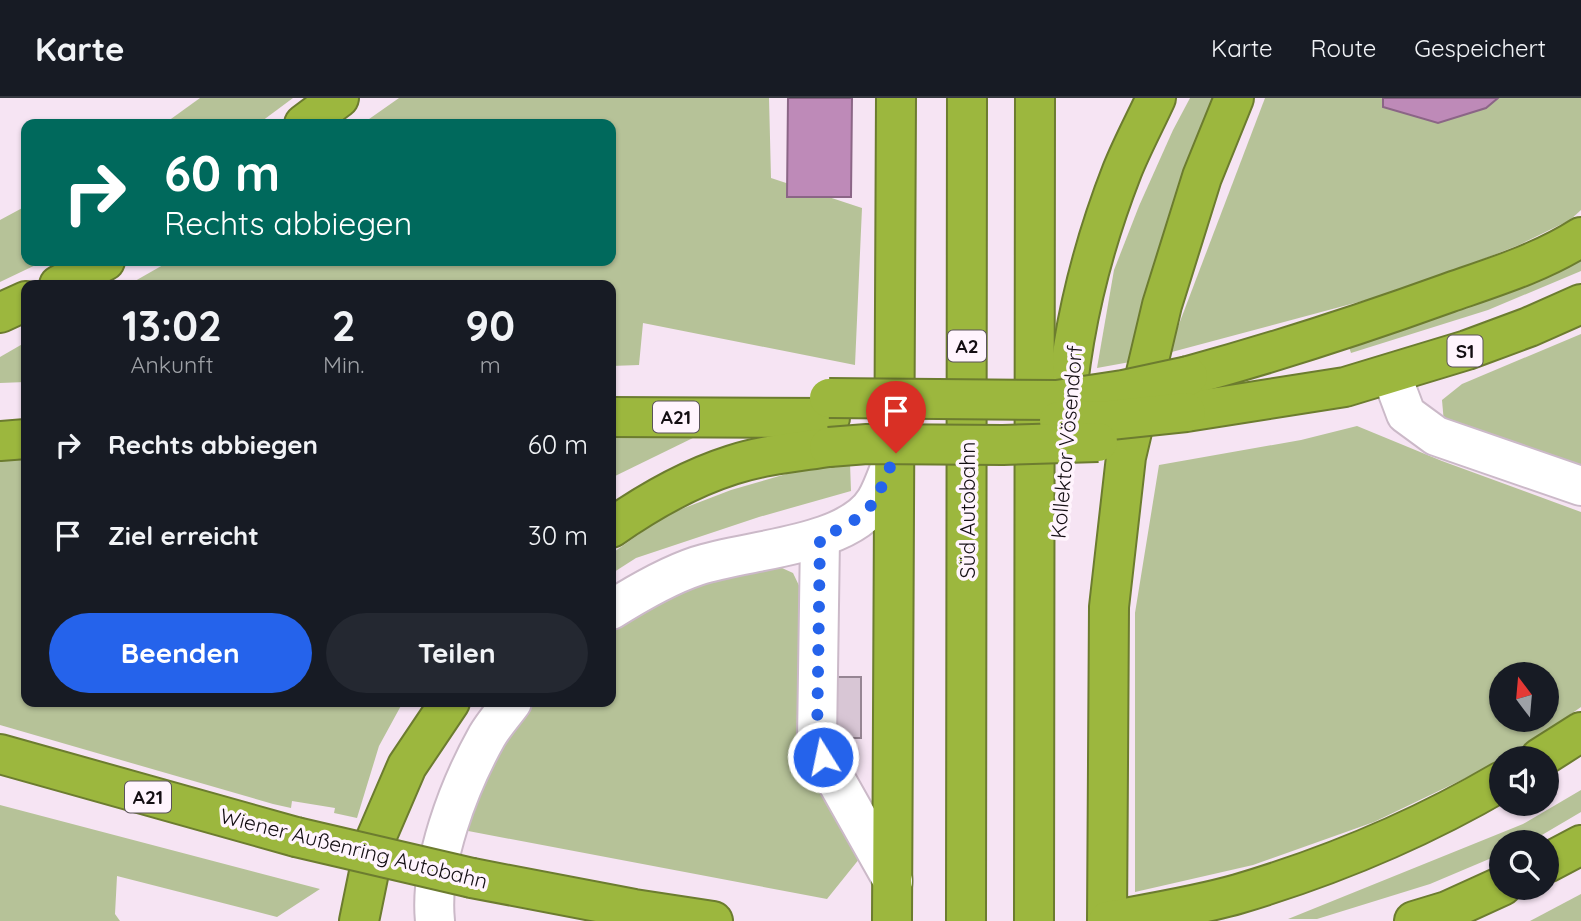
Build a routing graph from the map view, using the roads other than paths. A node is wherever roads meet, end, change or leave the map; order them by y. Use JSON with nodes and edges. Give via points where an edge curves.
{"nodes":[{"id":1,"x":339,"y":98,"type":"edge"},
{"id":2,"x":896,"y":98,"type":"edge"},
{"id":3,"x":967,"y":98,"type":"edge"},
{"id":4,"x":1035,"y":98,"type":"edge"},
{"id":5,"x":1156,"y":98,"type":"edge"},
{"id":6,"x":1234,"y":98,"type":"edge"},
{"id":7,"x":311,"y":119,"type":"edge"},
{"id":8,"x":1581,"y":237,"type":"edge"},
{"id":9,"x":95,"y":266,"type":"edge"},
{"id":10,"x":69,"y":280,"type":"edge"},
{"id":11,"x":21,"y":303,"type":"edge"},
{"id":12,"x":1581,"y":304,"type":"edge"},
{"id":13,"x":0,"y":313,"type":"edge"},
{"id":14,"x":1391,"y":374,"type":"junction"},
{"id":15,"x":1186,"y":407,"type":"junction"},
{"id":16,"x":616,"y":417,"type":"edge"},
{"id":17,"x":829,"y":421,"type":"junction"},
{"id":18,"x":21,"y":439,"type":"edge"},
{"id":19,"x":0,"y":441,"type":"edge"},
{"id":20,"x":896,"y":453,"type":"junction"},
{"id":21,"x":1581,"y":486,"type":"edge"},
{"id":22,"x":616,"y":525,"type":"edge"},
{"id":23,"x":820,"y":538,"type":"junction"},
{"id":24,"x":616,"y":607,"type":"edge"},
{"id":25,"x":1035,"y":627,"type":"junction"},
{"id":26,"x":447,"y":707,"type":"edge"},
{"id":27,"x":508,"y":707,"type":"edge"},
{"id":28,"x":1581,"y":732,"type":"edge"},
{"id":29,"x":428,"y":737,"type":"junction"},
{"id":30,"x":1559,"y":746,"type":"edge"},
{"id":31,"x":0,"y":754,"type":"edge"},
{"id":32,"x":1489,"y":788,"type":"edge"},
{"id":33,"x":1581,"y":845,"type":"edge"},
{"id":34,"x":1559,"y":857,"type":"edge"},
{"id":35,"x":893,"y":881,"type":"junction"},
{"id":36,"x":1489,"y":892,"type":"edge"},
{"id":37,"x":627,"y":915,"type":"edge"},
{"id":38,"x":359,"y":921,"type":"edge"},
{"id":39,"x":383,"y":921,"type":"edge"},
{"id":40,"x":435,"y":921,"type":"edge"},
{"id":41,"x":713,"y":921,"type":"edge"},
{"id":42,"x":892,"y":921,"type":"edge"},
{"id":43,"x":966,"y":921,"type":"edge"},
{"id":44,"x":1034,"y":921,"type":"edge"},
{"id":45,"x":1107,"y":921,"type":"edge"},
{"id":46,"x":1414,"y":921,"type":"edge"}],
"edges":[{"from":1,"to":7,"type":"highway"},
{"from":2,"to":20,"type":"highway"},
{"from":3,"to":43,"type":"highway","name":"Süd Autobahn","number":"A2"},
{"from":4,"to":25,"type":"highway"},
{"from":5,"to":25,"type":"highway","name":"Kollektor Vösendorf","via":[[1122,170],[1083,296],[1065,402],[1056,582]]},
{"from":6,"to":45,"type":"highway","via":[[1202,177],[1162,304],[1126,457],[1110,607]]},
{"from":8,"to":15,"type":"highway","via":[[1535,262],[1327,335]]},
{"from":9,"to":10,"type":"highway"},
{"from":11,"to":13,"type":"highway"},
{"from":12,"to":14,"type":"highway","number":"S1","via":[[1529,327]]},
{"from":14,"to":15,"type":"highway","number":"S1","via":[[1345,387]]},
{"from":14,"to":21,"type":"lane","via":[[1406,414],[1436,436]]},
{"from":15,"to":17,"type":"highway","number":"S1","bridge":true,"via":[[1110,420]]},
{"from":15,"to":17,"type":"highway","bridge":true,"via":[[1104,394]]},
{"from":15,"to":17,"type":"highway","bridge":true,"via":[[1085,443],[867,444]]},
{"from":16,"to":17,"type":"highway","number":"A21"},
{"from":17,"to":22,"type":"highway","via":[[778,454],[732,465],[684,484]]},
{"from":18,"to":19,"type":"highway"},
{"from":20,"to":23,"type":"lane","via":[[875,502],[850,524]]},
{"from":20,"to":35,"type":"highway"},
{"from":23,"to":24,"type":"lane","via":[[697,566]]},
{"from":23,"to":35,"type":"lane","via":[[817,740]]},
{"from":25,"to":44,"type":"highway"},
{"from":26,"to":29,"type":"highway"},
{"from":27,"to":40,"type":"lane","via":[[488,734],[463,784],[437,876]]},
{"from":28,"to":30,"type":"highway"},
{"from":29,"to":38,"type":"highway","via":[[407,766],[376,838]]},
{"from":29,"to":39,"type":"highway","via":[[395,842]]},
{"from":31,"to":37,"type":"highway","name":"Wiener Außenring Autobahn","number":"A21","bridge":true,"via":[[296,837]]},
{"from":32,"to":45,"type":"highway","via":[[1323,866],[1237,894]]},
{"from":33,"to":34,"type":"highway"},
{"from":35,"to":42,"type":"highway"},
{"from":36,"to":46,"type":"highway"},
{"from":37,"to":41,"type":"highway","name":"Wiener Außenring Autobahn","number":"A21"}]}
